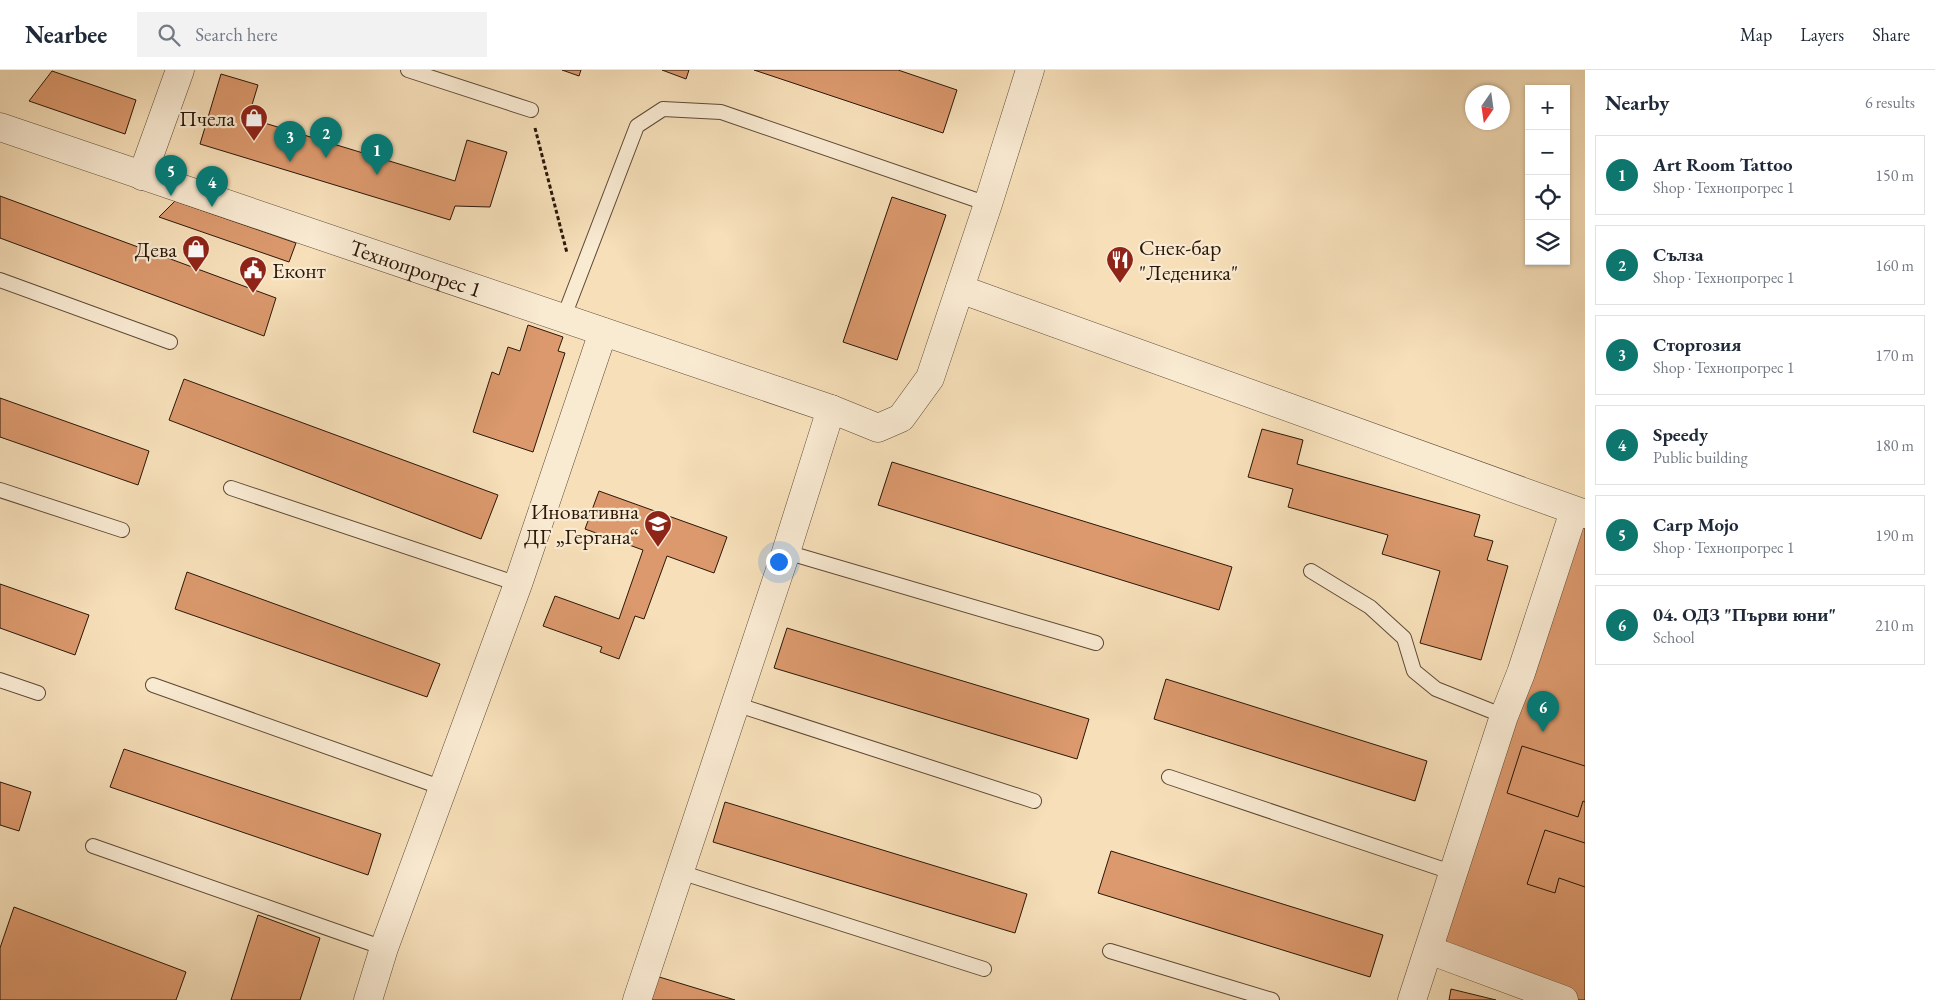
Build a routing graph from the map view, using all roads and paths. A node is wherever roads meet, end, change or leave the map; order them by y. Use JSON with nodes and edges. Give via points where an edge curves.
{"nodes":[{"id":1,"x":180,"y":70,"type":"edge"},
{"id":2,"x":408,"y":70,"type":"edge"},
{"id":3,"x":1030,"y":70,"type":"edge"},
{"id":4,"x":531,"y":110,"type":"joint"},
{"id":5,"x":0,"y":127,"type":"edge"},
{"id":6,"x":142,"y":176,"type":"junction"},
{"id":7,"x":988,"y":204,"type":"junction"},
{"id":8,"x":0,"y":280,"type":"edge"},
{"id":9,"x":576,"y":287,"type":"junction"},
{"id":10,"x":960,"y":289,"type":"junction"},
{"id":11,"x":564,"y":319,"type":"junction"},
{"id":12,"x":603,"y":332,"type":"junction"},
{"id":13,"x":170,"y":342,"type":"dead end"},
{"id":14,"x":831,"y":409,"type":"junction"},
{"id":15,"x":231,"y":488,"type":"dead end"},
{"id":16,"x":0,"y":490,"type":"edge"},
{"id":17,"x":1579,"y":512,"type":"edge"},
{"id":18,"x":122,"y":530,"type":"dead end"},
{"id":19,"x":786,"y":552,"type":"junction"},
{"id":20,"x":1311,"y":571,"type":"dead end"},
{"id":21,"x":518,"y":584,"type":"junction"},
{"id":22,"x":1096,"y":642,"type":"dead end"},
{"id":23,"x":0,"y":680,"type":"edge"},
{"id":24,"x":153,"y":685,"type":"dead end"},
{"id":25,"x":38,"y":693,"type":"dead end"},
{"id":26,"x":735,"y":704,"type":"junction"},
{"id":27,"x":1504,"y":716,"type":"junction"},
{"id":28,"x":1169,"y":777,"type":"dead end"},
{"id":29,"x":443,"y":788,"type":"junction"},
{"id":30,"x":1034,"y":801,"type":"dead end"},
{"id":31,"x":93,"y":846,"type":"dead end"},
{"id":32,"x":680,"y":872,"type":"junction"},
{"id":33,"x":1454,"y":873,"type":"junction"},
{"id":34,"x":384,"y":948,"type":"junction"},
{"id":35,"x":1429,"y":950,"type":"junction"},
{"id":36,"x":1110,"y":951,"type":"dead end"},
{"id":37,"x":984,"y":969,"type":"dead end"},
{"id":38,"x":368,"y":1000,"type":"edge"},
{"id":39,"x":637,"y":1000,"type":"edge"},
{"id":40,"x":1272,"y":1000,"type":"edge"},
{"id":41,"x":1412,"y":1000,"type":"edge"},
{"id":42,"x":1564,"y":1000,"type":"edge"}],
"edges":[{"from":1,"to":6,"type":"street"},
{"from":2,"to":4,"type":"lane"},
{"from":3,"to":7,"type":"street","name":"Технопрогрес 1"},
{"from":4,"to":9,"type":"path"},
{"from":5,"to":6,"type":"street","name":"Технопрогрес 1"},
{"from":6,"to":11,"type":"street","name":"Технопрогрес 1"},
{"from":7,"to":9,"type":"lane","via":[[721,112],[663,110],[637,126]]},
{"from":7,"to":10,"type":"street","name":"Технопрогрес 1"},
{"from":8,"to":13,"type":"lane"},
{"from":9,"to":11,"type":"lane"},
{"from":10,"to":14,"type":"street","name":"Технопрогрес 1","via":[[930,378],[900,418],[878,428]]},
{"from":10,"to":17,"type":"street"},
{"from":11,"to":12,"type":"street","name":"Технопрогрес 1"},
{"from":12,"to":14,"type":"street","name":"Технопрогрес 1"},
{"from":12,"to":21,"type":"street"},
{"from":14,"to":19,"type":"street"},
{"from":15,"to":21,"type":"lane"},
{"from":16,"to":18,"type":"lane"},
{"from":17,"to":27,"type":"street"},
{"from":19,"to":22,"type":"lane"},
{"from":19,"to":26,"type":"street"},
{"from":20,"to":27,"type":"lane","via":[[1370,607],[1404,638],[1414,671],[1436,689]]},
{"from":21,"to":29,"type":"street"},
{"from":23,"to":25,"type":"lane"},
{"from":24,"to":29,"type":"lane"},
{"from":26,"to":30,"type":"lane"},
{"from":26,"to":32,"type":"street"},
{"from":27,"to":33,"type":"street"},
{"from":28,"to":33,"type":"lane"},
{"from":29,"to":34,"type":"street"},
{"from":31,"to":34,"type":"lane"},
{"from":32,"to":37,"type":"lane"},
{"from":32,"to":39,"type":"street"},
{"from":33,"to":35,"type":"street"},
{"from":34,"to":38,"type":"street"},
{"from":35,"to":41,"type":"street"},
{"from":35,"to":42,"type":"street"},
{"from":36,"to":40,"type":"lane"}]}
